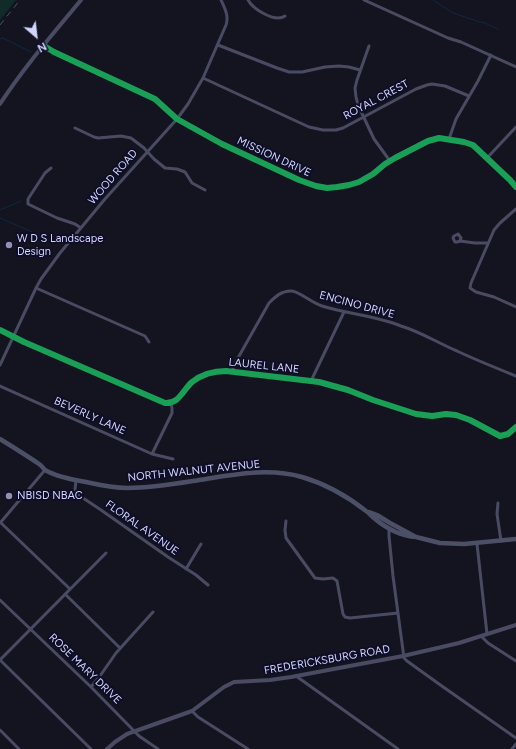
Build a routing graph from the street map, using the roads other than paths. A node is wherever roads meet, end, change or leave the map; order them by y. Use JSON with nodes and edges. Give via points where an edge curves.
{"nodes":[{"id":1,"x":81,"y":0,"type":"edge"},
{"id":2,"x":221,"y":0,"type":"edge"},
{"id":3,"x":248,"y":0,"type":"edge"},
{"id":4,"x":364,"y":0,"type":"edge"},
{"id":5,"x":285,"y":16,"type":"dead end"},
{"id":6,"x":218,"y":45,"type":"junction"},
{"id":7,"x":44,"y":46,"type":"junction"},
{"id":8,"x":369,"y":46,"type":"dead end"},
{"id":9,"x":491,"y":55,"type":"junction"},
{"id":10,"x":516,"y":67,"type":"edge"},
{"id":11,"x":360,"y":70,"type":"junction"},
{"id":12,"x":203,"y":78,"type":"junction"},
{"id":13,"x":469,"y":96,"type":"junction"},
{"id":14,"x":0,"y":104,"type":"edge"},
{"id":15,"x":364,"y":117,"type":"junction"},
{"id":16,"x":177,"y":119,"type":"junction"},
{"id":17,"x":516,"y":127,"type":"edge"},
{"id":18,"x":74,"y":128,"type":"dead end"},
{"id":19,"x":449,"y":139,"type":"junction"},
{"id":20,"x":147,"y":152,"type":"junction"},
{"id":21,"x":487,"y":158,"type":"junction"},
{"id":22,"x":390,"y":161,"type":"junction"},
{"id":23,"x":51,"y":168,"type":"dead end"},
{"id":24,"x":516,"y":188,"type":"edge"},
{"id":25,"x":205,"y":190,"type":"dead end"},
{"id":26,"x":516,"y":209,"type":"edge"},
{"id":27,"x":81,"y":228,"type":"junction"},
{"id":28,"x":460,"y":241,"type":"dead end"},
{"id":29,"x":488,"y":243,"type":"junction"},
{"id":30,"x":36,"y":288,"type":"junction"},
{"id":31,"x":516,"y":307,"type":"edge"},
{"id":32,"x":344,"y":312,"type":"junction"},
{"id":33,"x":0,"y":330,"type":"edge"},
{"id":34,"x":13,"y":337,"type":"junction"},
{"id":35,"x":149,"y":342,"type":"dead end"},
{"id":36,"x":0,"y":366,"type":"edge"},
{"id":37,"x":232,"y":372,"type":"junction"},
{"id":38,"x":516,"y":376,"type":"edge"},
{"id":39,"x":311,"y":381,"type":"junction"},
{"id":40,"x":0,"y":386,"type":"edge"},
{"id":41,"x":171,"y":403,"type":"junction"},
{"id":42,"x":516,"y":427,"type":"edge"},
{"id":43,"x":0,"y":439,"type":"edge"},
{"id":44,"x":152,"y":454,"type":"junction"},
{"id":45,"x":173,"y":459,"type":"dead end"},
{"id":46,"x":45,"y":470,"type":"junction"},
{"id":47,"x":76,"y":481,"type":"junction"},
{"id":48,"x":498,"y":503,"type":"dead end"},
{"id":49,"x":368,"y":512,"type":"junction"},
{"id":50,"x":286,"y":521,"type":"dead end"},
{"id":51,"x":0,"y":523,"type":"edge"},
{"id":52,"x":390,"y":528,"type":"junction"},
{"id":53,"x":416,"y":537,"type":"junction"},
{"id":54,"x":516,"y":539,"type":"edge"},
{"id":55,"x":501,"y":541,"type":"junction"},
{"id":56,"x":201,"y":544,"type":"dead end"},
{"id":57,"x":477,"y":544,"type":"junction"},
{"id":58,"x":106,"y":552,"type":"dead end"},
{"id":59,"x":186,"y":569,"type":"junction"},
{"id":60,"x":208,"y":584,"type":"dead end"},
{"id":61,"x":70,"y":589,"type":"junction"},
{"id":62,"x":64,"y":594,"type":"junction"},
{"id":63,"x":0,"y":600,"type":"edge"},
{"id":64,"x":153,"y":612,"type":"dead end"},
{"id":65,"x":398,"y":613,"type":"junction"},
{"id":66,"x":516,"y":626,"type":"edge"},
{"id":67,"x":30,"y":629,"type":"junction"},
{"id":68,"x":487,"y":634,"type":"junction"},
{"id":69,"x":481,"y":636,"type":"junction"},
{"id":70,"x":120,"y":648,"type":"junction"},
{"id":71,"x":403,"y":656,"type":"junction"},
{"id":72,"x":0,"y":660,"type":"edge"},
{"id":73,"x":516,"y":661,"type":"edge"},
{"id":74,"x":296,"y":676,"type":"junction"},
{"id":75,"x":91,"y":686,"type":"junction"},
{"id":76,"x":192,"y":711,"type":"junction"},
{"id":77,"x":0,"y":730,"type":"edge"},
{"id":78,"x":135,"y":731,"type":"junction"},
{"id":79,"x":516,"y":738,"type":"edge"},
{"id":80,"x":516,"y":744,"type":"edge"},
{"id":81,"x":19,"y":749,"type":"edge"},
{"id":82,"x":91,"y":749,"type":"edge"},
{"id":83,"x":107,"y":749,"type":"edge"},
{"id":84,"x":158,"y":749,"type":"edge"},
{"id":85,"x":248,"y":749,"type":"edge"},
{"id":86,"x":398,"y":749,"type":"edge"},
{"id":87,"x":512,"y":749,"type":"edge"}],
"edges":[{"from":1,"to":7,"type":"street"},
{"from":2,"to":6,"type":"street","name":"WOOD ROAD","via":[[228,20]]},
{"from":3,"to":5,"type":"street","via":[[260,12],[278,18]]},
{"from":4,"to":9,"type":"street"},
{"from":6,"to":11,"type":"street","via":[[289,72],[339,66]]},
{"from":6,"to":12,"type":"street","name":"WOOD ROAD"},
{"from":7,"to":14,"type":"street"},
{"from":7,"to":16,"type":"street","name":"MISSION DRIVE","via":[[155,99]]},
{"from":8,"to":11,"type":"street"},
{"from":9,"to":10,"type":"street"},
{"from":9,"to":13,"type":"street"},
{"from":11,"to":15,"type":"street","via":[[355,92]]},
{"from":12,"to":15,"type":"street","name":"ROYAL CREST","via":[[314,129],[336,130]]},
{"from":12,"to":16,"type":"street","name":"WOOD ROAD"},
{"from":13,"to":15,"type":"street","name":"ROYAL CREST","via":[[445,86],[427,85]]},
{"from":13,"to":19,"type":"street","via":[[456,119]]},
{"from":15,"to":22,"type":"street","via":[[376,142]]},
{"from":16,"to":20,"type":"street","name":"WOOD ROAD"},
{"from":16,"to":22,"type":"street","name":"MISSION DRIVE","via":[[222,144],[316,186],[332,188],[355,183]]},
{"from":17,"to":21,"type":"street"},
{"from":18,"to":20,"type":"street","via":[[98,138],[125,136]]},
{"from":19,"to":21,"type":"street","name":"MISSION DRIVE","via":[[473,145]]},
{"from":19,"to":22,"type":"street","name":"MISSION DRIVE","via":[[432,139]]},
{"from":20,"to":25,"type":"street","via":[[165,168],[185,172],[192,183]]},
{"from":20,"to":27,"type":"street","name":"WOOD ROAD"},
{"from":21,"to":24,"type":"street","name":"MISSION DRIVE"},
{"from":23,"to":27,"type":"street","via":[[44,173],[28,202]]},
{"from":26,"to":29,"type":"street","via":[[496,227]]},
{"from":27,"to":30,"type":"street","name":"WOOD ROAD"},
{"from":28,"to":29,"type":"street"},
{"from":29,"to":31,"type":"street","via":[[470,288]]},
{"from":30,"to":34,"type":"street","name":"WOOD ROAD"},
{"from":30,"to":35,"type":"street","via":[[145,336]]},
{"from":32,"to":37,"type":"street","name":"ENCINO DRIVE","via":[[315,304],[296,292],[280,293],[268,303],[237,358]]},
{"from":32,"to":38,"type":"street","name":"ENCINO DRIVE","via":[[404,326]]},
{"from":32,"to":39,"type":"street"},
{"from":33,"to":34,"type":"street"},
{"from":34,"to":36,"type":"street","name":"WOOD ROAD"},
{"from":34,"to":41,"type":"street","via":[[161,402]]},
{"from":37,"to":39,"type":"street","name":"LAUREL LANE"},
{"from":37,"to":41,"type":"street","name":"LAUREL LANE","via":[[217,372],[198,378],[179,399]]},
{"from":39,"to":42,"type":"street","name":"LAUREL LANE","via":[[348,390],[416,414],[456,415],[500,436],[508,434]]},
{"from":40,"to":44,"type":"street","name":"BEVERLY LANE"},
{"from":41,"to":44,"type":"street","via":[[172,413]]},
{"from":43,"to":46,"type":"main road","name":"NORTH WALNUT AVENUE"},
{"from":44,"to":45,"type":"street","name":"BEVERLY LANE"},
{"from":46,"to":47,"type":"main road","name":"NORTH WALNUT AVENUE"},
{"from":46,"to":51,"type":"street"},
{"from":47,"to":49,"type":"main road","name":"NORTH WALNUT AVENUE","via":[[116,488],[136,488],[240,473],[275,472],[318,482]]},
{"from":47,"to":59,"type":"street","name":"FLORAL AVENUE","via":[[75,489],[80,496]]},
{"from":48,"to":55,"type":"street"},
{"from":49,"to":52,"type":"main road","name":"NORTH WALNUT AVENUE"},
{"from":49,"to":53,"type":"main road","name":"NORTH WALNUT AVENUE"},
{"from":50,"to":65,"type":"street","via":[[286,538],[315,578],[333,578],[337,581],[345,617]]},
{"from":51,"to":61,"type":"street"},
{"from":52,"to":53,"type":"main road","name":"NORTH WALNUT AVENUE","via":[[406,536]]},
{"from":52,"to":65,"type":"street"},
{"from":53,"to":57,"type":"main road","name":"NORTH WALNUT AVENUE","via":[[440,543]]},
{"from":54,"to":55,"type":"main road","name":"NORTH WALNUT AVENUE"},
{"from":55,"to":57,"type":"main road","name":"NORTH WALNUT AVENUE"},
{"from":56,"to":59,"type":"street"},
{"from":57,"to":68,"type":"street"},
{"from":58,"to":61,"type":"street"},
{"from":59,"to":60,"type":"street","name":"FLORAL AVENUE"},
{"from":61,"to":62,"type":"street"},
{"from":62,"to":67,"type":"street"},
{"from":62,"to":70,"type":"street"},
{"from":63,"to":67,"type":"street","name":"ROSE MARY DRIVE"},
{"from":64,"to":70,"type":"street"},
{"from":65,"to":71,"type":"street"},
{"from":66,"to":68,"type":"street","name":"FREDERICKSBURG ROAD"},
{"from":67,"to":72,"type":"street"},
{"from":67,"to":75,"type":"street","name":"ROSE MARY DRIVE"},
{"from":68,"to":69,"type":"street","name":"FREDERICKSBURG ROAD"},
{"from":69,"to":71,"type":"street","name":"FREDERICKSBURG ROAD"},
{"from":69,"to":73,"type":"street"},
{"from":70,"to":75,"type":"street"},
{"from":71,"to":74,"type":"street","name":"FREDERICKSBURG ROAD"},
{"from":71,"to":79,"type":"street"},
{"from":72,"to":82,"type":"street"},
{"from":74,"to":76,"type":"street","name":"FREDERICKSBURG ROAD","via":[[234,682]]},
{"from":74,"to":86,"type":"street"},
{"from":75,"to":78,"type":"street","name":"ROSE MARY DRIVE"},
{"from":76,"to":78,"type":"street","name":"FREDERICKSBURG ROAD"},
{"from":76,"to":85,"type":"street"},
{"from":77,"to":81,"type":"street"},
{"from":78,"to":83,"type":"street","name":"FREDERICKSBURG ROAD","via":[[120,738]]},
{"from":78,"to":84,"type":"street","name":"ROSE MARY DRIVE"},
{"from":80,"to":87,"type":"street"}]}
